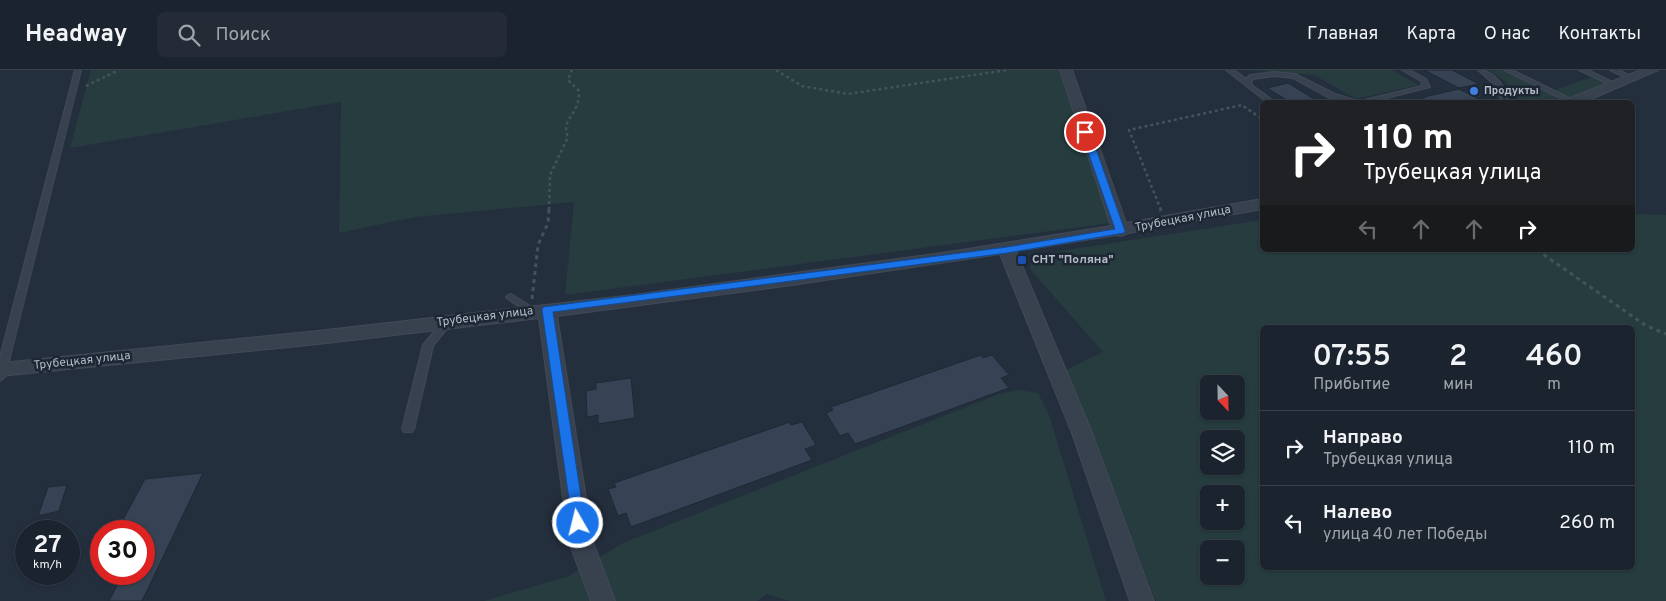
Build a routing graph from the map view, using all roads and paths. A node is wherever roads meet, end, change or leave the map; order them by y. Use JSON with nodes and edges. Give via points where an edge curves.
{"nodes":[{"id":1,"x":78,"y":70,"type":"edge"},
{"id":2,"x":119,"y":70,"type":"edge"},
{"id":3,"x":572,"y":70,"type":"edge"},
{"id":4,"x":776,"y":70,"type":"edge"},
{"id":5,"x":1007,"y":70,"type":"edge"},
{"id":6,"x":1066,"y":70,"type":"edge"},
{"id":7,"x":1229,"y":70,"type":"edge"},
{"id":8,"x":1405,"y":70,"type":"edge"},
{"id":9,"x":1481,"y":70,"type":"edge"},
{"id":10,"x":1507,"y":70,"type":"edge"},
{"id":11,"x":1582,"y":70,"type":"edge"},
{"id":12,"x":1613,"y":70,"type":"edge"},
{"id":13,"x":1652,"y":70,"type":"edge"},
{"id":14,"x":1631,"y":78,"type":"junction"},
{"id":15,"x":1248,"y":83,"type":"junction"},
{"id":16,"x":1615,"y":85,"type":"junction"},
{"id":17,"x":74,"y":91,"type":"junction"},
{"id":18,"x":1268,"y":100,"type":"edge"},
{"id":19,"x":1353,"y":100,"type":"edge"},
{"id":20,"x":1372,"y":100,"type":"edge"},
{"id":21,"x":1505,"y":100,"type":"edge"},
{"id":22,"x":1569,"y":100,"type":"edge"},
{"id":23,"x":1578,"y":100,"type":"edge"},
{"id":24,"x":1260,"y":118,"type":"edge"},
{"id":25,"x":1260,"y":204,"type":"edge"},
{"id":26,"x":1164,"y":219,"type":"dead end"},
{"id":27,"x":1120,"y":231,"type":"junction"},
{"id":28,"x":1007,"y":250,"type":"junction"},
{"id":29,"x":1540,"y":252,"type":"edge"},
{"id":30,"x":511,"y":297,"type":"dead end"},
{"id":31,"x":540,"y":310,"type":"junction"},
{"id":32,"x":448,"y":321,"type":"junction"},
{"id":33,"x":1666,"y":334,"type":"edge"},
{"id":34,"x":1,"y":372,"type":"edge"},
{"id":35,"x":408,"y":429,"type":"dead end"},
{"id":36,"x":603,"y":601,"type":"edge"},
{"id":37,"x":1142,"y":601,"type":"edge"}],
"edges":[{"from":1,"to":17,"type":"lane"},
{"from":2,"to":17,"type":"path"},
{"from":3,"to":31,"type":"path","via":[[568,80],[579,91],[579,104],[566,122],[564,130],[568,137],[550,175],[548,223],[538,245]]},
{"from":4,"to":5,"type":"path","via":[[802,86],[848,94]]},
{"from":6,"to":27,"type":"street"},
{"from":7,"to":15,"type":"lane"},
{"from":8,"to":20,"type":"lane","via":[[1424,80],[1426,87]]},
{"from":9,"to":21,"type":"lane","via":[[1497,83],[1504,92]]},
{"from":10,"to":22,"type":"lane"},
{"from":11,"to":16,"type":"lane"},
{"from":12,"to":14,"type":"lane"},
{"from":13,"to":14,"type":"street"},
{"from":14,"to":16,"type":"street"},
{"from":15,"to":18,"type":"lane"},
{"from":15,"to":19,"type":"lane","via":[[1250,77],[1266,74],[1289,76],[1310,83],[1332,96]]},
{"from":16,"to":23,"type":"street"},
{"from":17,"to":34,"type":"lane"},
{"from":24,"to":26,"type":"path","via":[[1242,105],[1130,130]]},
{"from":25,"to":27,"type":"street","name":"Трубецкая улица"},
{"from":27,"to":28,"type":"street","name":"Трубецкая улица"},
{"from":28,"to":31,"type":"street","name":"Трубецкая улица"},
{"from":28,"to":37,"type":"street","via":[[1082,433]]},
{"from":29,"to":33,"type":"path","via":[[1645,325]]},
{"from":30,"to":31,"type":"lane"},
{"from":31,"to":32,"type":"street","name":"Трубецкая улица"},
{"from":31,"to":36,"type":"street","via":[[581,542]]},
{"from":32,"to":34,"type":"street","name":"Трубецкая улица"},
{"from":32,"to":35,"type":"lane","via":[[428,345]]}]}
